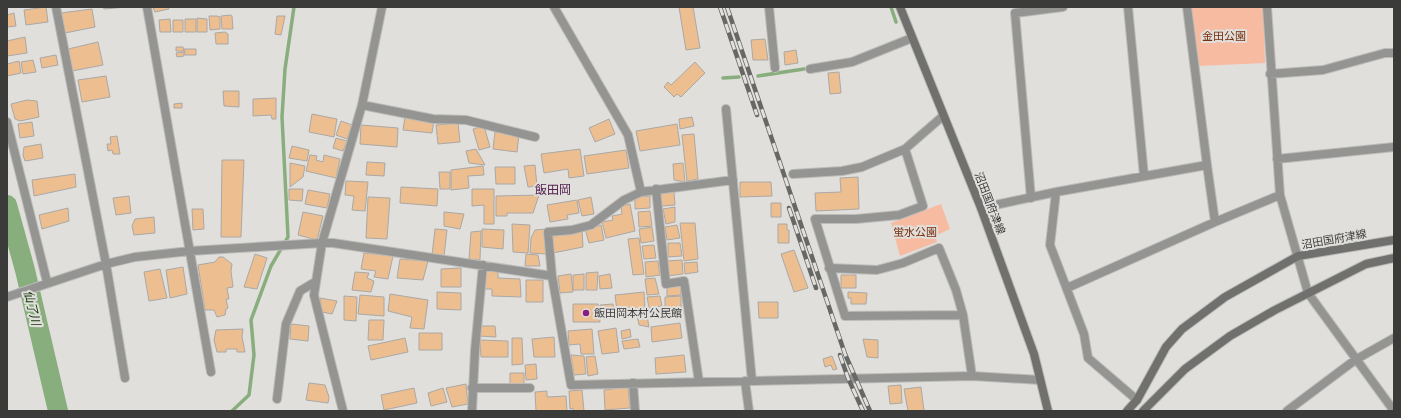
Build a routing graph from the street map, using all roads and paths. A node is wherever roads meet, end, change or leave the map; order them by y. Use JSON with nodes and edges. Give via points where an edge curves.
{"nodes":[{"id":1,"x":56,"y":7,"type":"edge"},
{"id":2,"x":147,"y":7,"type":"edge"},
{"id":3,"x":382,"y":7,"type":"edge"},
{"id":4,"x":554,"y":7,"type":"edge"},
{"id":5,"x":769,"y":7,"type":"edge"},
{"id":6,"x":900,"y":7,"type":"edge"},
{"id":7,"x":1063,"y":7,"type":"edge"},
{"id":8,"x":1128,"y":7,"type":"edge"},
{"id":9,"x":1187,"y":7,"type":"edge"},
{"id":10,"x":1267,"y":7,"type":"edge"},
{"id":11,"x":912,"y":38,"type":"junction"},
{"id":12,"x":1394,"y":53,"type":"edge"},
{"id":13,"x":775,"y":68,"type":"dead end"},
{"id":14,"x":810,"y":68,"type":"dead end"},
{"id":15,"x":1270,"y":74,"type":"junction"},
{"id":16,"x":362,"y":105,"type":"junction"},
{"id":17,"x":726,"y":109,"type":"dead end"},
{"id":18,"x":943,"y":116,"type":"junction"},
{"id":19,"x":7,"y":122,"type":"edge"},
{"id":20,"x":535,"y":137,"type":"dead end"},
{"id":21,"x":1394,"y":147,"type":"edge"},
{"id":22,"x":905,"y":149,"type":"junction"},
{"id":23,"x":1277,"y":159,"type":"junction"},
{"id":24,"x":1207,"y":165,"type":"junction"},
{"id":25,"x":792,"y":174,"type":"dead end"},
{"id":26,"x":1144,"y":176,"type":"junction"},
{"id":27,"x":733,"y":180,"type":"junction"},
{"id":28,"x":656,"y":188,"type":"junction"},
{"id":29,"x":641,"y":192,"type":"junction"},
{"id":30,"x":1056,"y":192,"type":"junction"},
{"id":31,"x":1280,"y":195,"type":"junction"},
{"id":32,"x":1031,"y":198,"type":"junction"},
{"id":33,"x":982,"y":208,"type":"junction"},
{"id":34,"x":1215,"y":222,"type":"junction"},
{"id":35,"x":1394,"y":240,"type":"edge"},
{"id":36,"x":322,"y":243,"type":"junction"},
{"id":37,"x":190,"y":251,"type":"junction"},
{"id":38,"x":1298,"y":256,"type":"junction"},
{"id":39,"x":1394,"y":258,"type":"edge"},
{"id":40,"x":106,"y":264,"type":"junction"},
{"id":41,"x":483,"y":265,"type":"junction"},
{"id":42,"x":829,"y":268,"type":"junction"},
{"id":43,"x":552,"y":276,"type":"junction"},
{"id":44,"x":47,"y":282,"type":"junction"},
{"id":45,"x":316,"y":282,"type":"junction"},
{"id":46,"x":1067,"y":288,"type":"junction"},
{"id":47,"x":1308,"y":293,"type":"junction"},
{"id":48,"x":7,"y":297,"type":"edge"},
{"id":49,"x":963,"y":315,"type":"junction"},
{"id":50,"x":1394,"y":338,"type":"edge"},
{"id":51,"x":1355,"y":360,"type":"junction"},
{"id":52,"x":211,"y":372,"type":"dead end"},
{"id":53,"x":972,"y":376,"type":"junction"},
{"id":54,"x":125,"y":378,"type":"dead end"},
{"id":55,"x":1040,"y":380,"type":"junction"},
{"id":56,"x":749,"y":381,"type":"junction"},
{"id":57,"x":699,"y":382,"type":"junction"},
{"id":58,"x":634,"y":383,"type":"junction"},
{"id":59,"x":472,"y":388,"type":"junction"},
{"id":60,"x":530,"y":388,"type":"dead end"},
{"id":61,"x":277,"y":399,"type":"dead end"},
{"id":62,"x":1137,"y":400,"type":"junction"},
{"id":63,"x":343,"y":411,"type":"edge"},
{"id":64,"x":472,"y":411,"type":"edge"},
{"id":65,"x":635,"y":411,"type":"edge"},
{"id":66,"x":749,"y":411,"type":"edge"},
{"id":67,"x":1048,"y":411,"type":"edge"},
{"id":68,"x":1127,"y":411,"type":"edge"},
{"id":69,"x":1143,"y":411,"type":"edge"},
{"id":70,"x":1287,"y":411,"type":"edge"},
{"id":71,"x":1394,"y":411,"type":"edge"}],
"edges":[{"from":1,"to":40,"type":"street"},
{"from":2,"to":37,"type":"street"},
{"from":3,"to":16,"type":"street"},
{"from":4,"to":29,"type":"street","via":[[628,135]]},
{"from":5,"to":13,"type":"street"},
{"from":6,"to":11,"type":"main road","name":"沼田国府津線"},
{"from":7,"to":32,"type":"street","via":[[1015,13]]},
{"from":8,"to":26,"type":"street"},
{"from":9,"to":24,"type":"street"},
{"from":10,"to":15,"type":"street"},
{"from":11,"to":14,"type":"street","via":[[852,62]]},
{"from":11,"to":18,"type":"main road","name":"沼田国府津線"},
{"from":12,"to":15,"type":"street","via":[[1385,53],[1323,70]]},
{"from":15,"to":23,"type":"street"},
{"from":16,"to":20,"type":"street","via":[[433,119],[466,120]]},
{"from":16,"to":36,"type":"street"},
{"from":17,"to":27,"type":"street"},
{"from":18,"to":22,"type":"street"},
{"from":18,"to":33,"type":"main road","name":"沼田国府津線"},
{"from":19,"to":44,"type":"street"},
{"from":21,"to":23,"type":"street"},
{"from":22,"to":25,"type":"street","via":[[862,167]]},
{"from":22,"to":42,"type":"street","via":[[923,206],[899,215],[856,220],[815,219]]},
{"from":23,"to":31,"type":"street"},
{"from":24,"to":26,"type":"street"},
{"from":24,"to":34,"type":"street"},
{"from":26,"to":30,"type":"street"},
{"from":27,"to":28,"type":"street"},
{"from":27,"to":56,"type":"street"},
{"from":28,"to":29,"type":"street"},
{"from":28,"to":57,"type":"street","via":[[666,284],[684,281]]},
{"from":29,"to":43,"type":"street","via":[[624,200],[591,225],[548,232]]},
{"from":30,"to":32,"type":"street"},
{"from":30,"to":46,"type":"street","via":[[1050,245]]},
{"from":31,"to":34,"type":"street"},
{"from":31,"to":38,"type":"street"},
{"from":32,"to":33,"type":"street"},
{"from":33,"to":55,"type":"main road","name":"沼田国府津線","via":[[1034,354]]},
{"from":34,"to":46,"type":"street"},
{"from":35,"to":38,"type":"main road","name":"沼田国府津線"},
{"from":36,"to":37,"type":"street"},
{"from":36,"to":41,"type":"street"},
{"from":36,"to":45,"type":"street"},
{"from":37,"to":40,"type":"street","via":[[135,257]]},
{"from":37,"to":52,"type":"street"},
{"from":38,"to":47,"type":"street"},
{"from":38,"to":62,"type":"main road","name":"沼田国府津線","via":[[1225,297],[1182,329],[1166,347]]},
{"from":39,"to":47,"type":"main road","via":[[1366,264]]},
{"from":40,"to":44,"type":"street"},
{"from":40,"to":54,"type":"street"},
{"from":41,"to":43,"type":"street"},
{"from":41,"to":59,"type":"street"},
{"from":42,"to":49,"type":"street","via":[[845,316]]},
{"from":42,"to":49,"type":"street","via":[[877,270],[903,263],[939,248]]},
{"from":43,"to":58,"type":"street","via":[[570,385]]},
{"from":44,"to":48,"type":"street"},
{"from":45,"to":61,"type":"street","via":[[300,291],[286,324]]},
{"from":45,"to":63,"type":"street","via":[[316,306]]},
{"from":46,"to":62,"type":"street","via":[[1084,334],[1088,358]]},
{"from":47,"to":51,"type":"street"},
{"from":47,"to":69,"type":"main road","via":[[1230,336],[1186,369]]},
{"from":49,"to":53,"type":"street"},
{"from":50,"to":51,"type":"street"},
{"from":51,"to":70,"type":"street"},
{"from":51,"to":71,"type":"street"},
{"from":53,"to":55,"type":"street"},
{"from":53,"to":56,"type":"street"},
{"from":55,"to":67,"type":"main road","name":"沼田国府津線"},
{"from":56,"to":57,"type":"street"},
{"from":56,"to":66,"type":"street"},
{"from":57,"to":58,"type":"street"},
{"from":58,"to":65,"type":"street"},
{"from":59,"to":60,"type":"street"},
{"from":59,"to":64,"type":"street"},
{"from":62,"to":68,"type":"main road","name":"沼田国府津線"}]}
